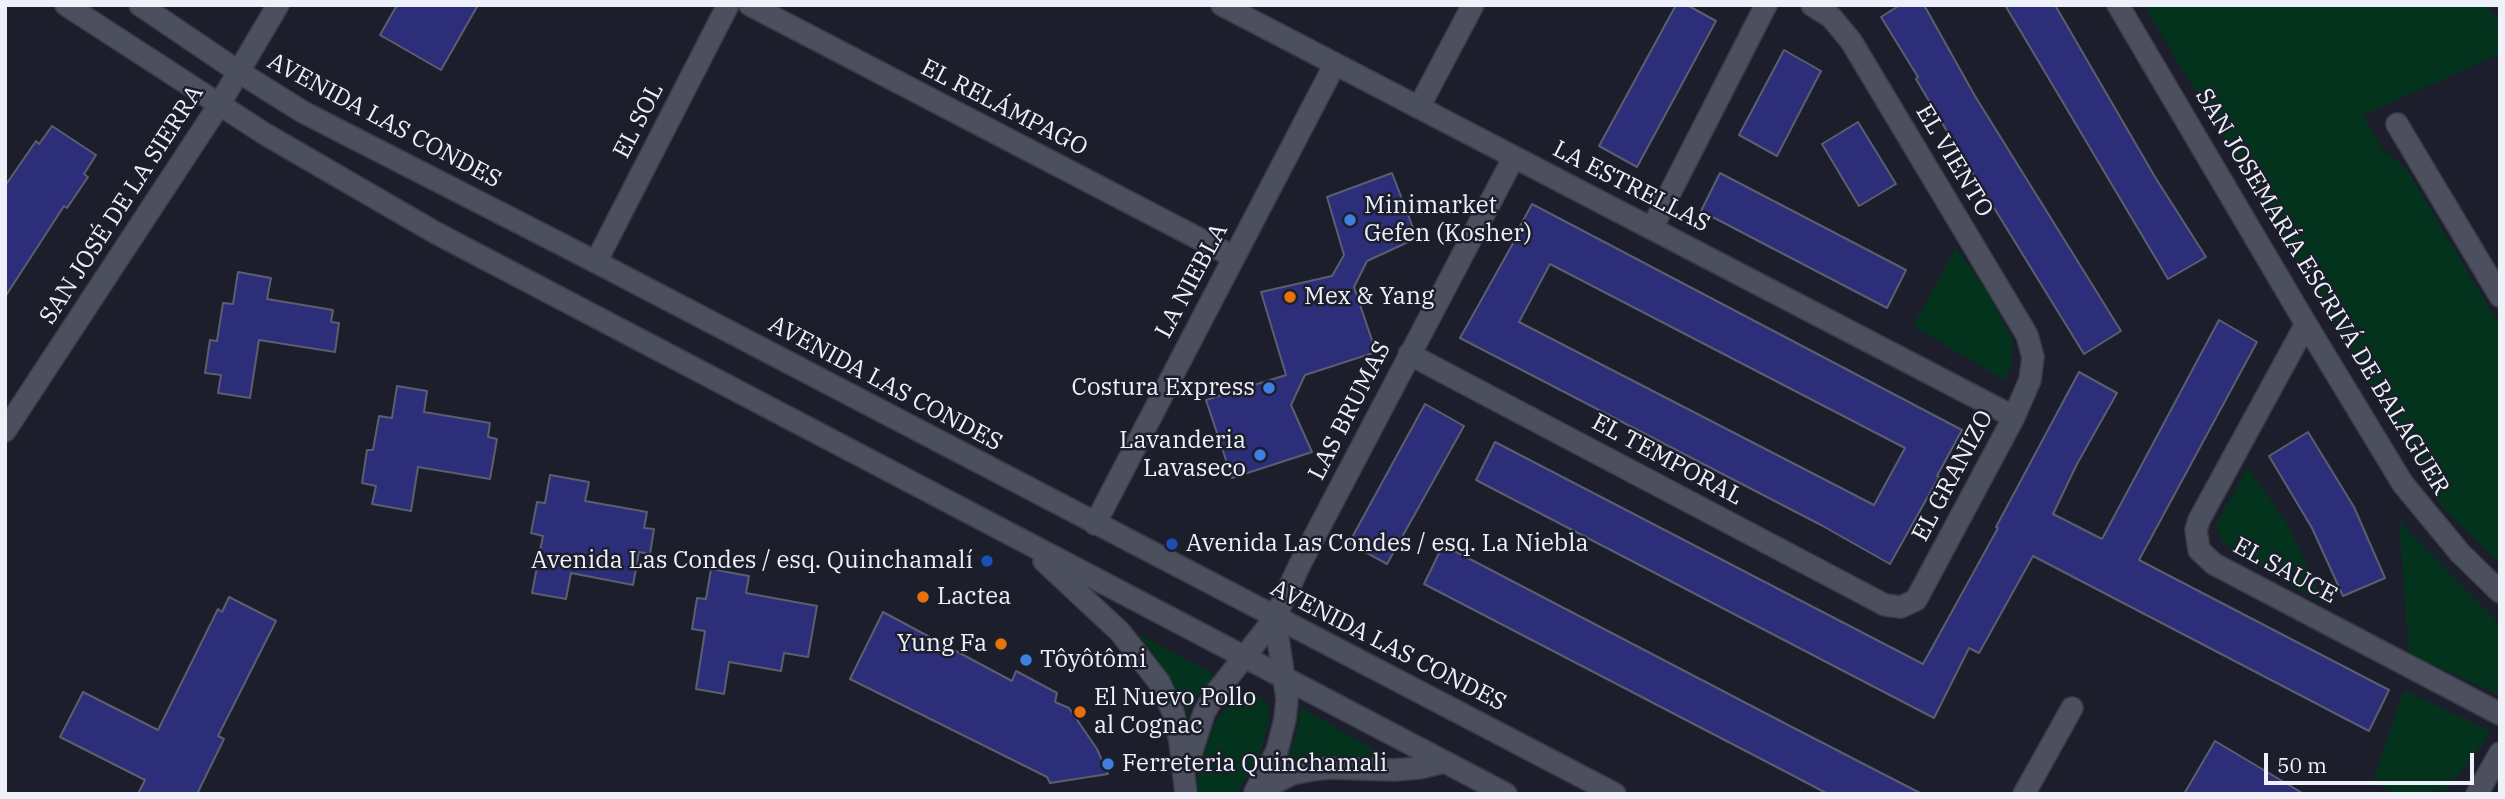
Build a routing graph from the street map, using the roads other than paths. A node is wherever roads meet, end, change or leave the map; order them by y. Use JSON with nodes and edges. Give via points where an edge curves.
{"nodes":[{"id":1,"x":66,"y":5,"type":"edge"},
{"id":2,"x":140,"y":5,"type":"edge"},
{"id":3,"x":278,"y":5,"type":"edge"},
{"id":4,"x":728,"y":5,"type":"edge"},
{"id":5,"x":750,"y":5,"type":"edge"},
{"id":6,"x":1222,"y":5,"type":"edge"},
{"id":7,"x":1473,"y":5,"type":"edge"},
{"id":8,"x":1766,"y":5,"type":"edge"},
{"id":9,"x":1812,"y":5,"type":"edge"},
{"id":10,"x":2118,"y":5,"type":"edge"},
{"id":11,"x":1335,"y":64,"type":"junction"},
{"id":12,"x":239,"y":72,"type":"junction"},
{"id":13,"x":219,"y":105,"type":"junction"},
{"id":14,"x":1419,"y":107,"type":"junction"},
{"id":15,"x":2397,"y":124,"type":"dead end"},
{"id":16,"x":1514,"y":156,"type":"junction"},
{"id":17,"x":1651,"y":228,"type":"junction"},
{"id":18,"x":1234,"y":257,"type":"junction"},
{"id":19,"x":596,"y":262,"type":"junction"},
{"id":20,"x":2500,"y":296,"type":"edge"},
{"id":21,"x":2305,"y":324,"type":"junction"},
{"id":22,"x":1409,"y":354,"type":"junction"},
{"id":23,"x":2033,"y":357,"type":"joint"},
{"id":24,"x":2014,"y":417,"type":"junction"},
{"id":25,"x":5,"y":431,"type":"edge"},
{"id":26,"x":1095,"y":524,"type":"junction"},
{"id":27,"x":1021,"y":541,"type":"junction"},
{"id":28,"x":2500,"y":592,"type":"edge"},
{"id":29,"x":1902,"y":607,"type":"joint"},
{"id":30,"x":1275,"y":618,"type":"junction"},
{"id":31,"x":1244,"y":656,"type":"junction"},
{"id":32,"x":1284,"y":678,"type":"junction"},
{"id":33,"x":2072,"y":709,"type":"dead end"},
{"id":34,"x":2500,"y":714,"type":"edge"},
{"id":35,"x":2500,"y":753,"type":"edge"},
{"id":36,"x":1444,"y":762,"type":"junction"},
{"id":37,"x":1185,"y":786,"type":"edge"},
{"id":38,"x":1254,"y":793,"type":"edge"},
{"id":39,"x":1506,"y":794,"type":"edge"},
{"id":40,"x":1615,"y":794,"type":"edge"},
{"id":41,"x":2025,"y":794,"type":"edge"},
{"id":42,"x":2477,"y":794,"type":"edge"}],
"edges":[{"from":1,"to":13,"type":"street"},
{"from":2,"to":12,"type":"street","name":"AVENIDA LAS CONDES"},
{"from":3,"to":12,"type":"street","name":"SAN JOSÉ DE LA SIERRA"},
{"from":4,"to":19,"type":"street","name":"EL SOL"},
{"from":5,"to":18,"type":"street","name":"EL RELÁMPAGO"},
{"from":6,"to":11,"type":"street","name":"LA ESTRELLAS"},
{"from":7,"to":14,"type":"street"},
{"from":8,"to":17,"type":"street"},
{"from":9,"to":23,"type":"street","name":"EL VIENTO","via":[[1831,16],[1851,41],[2027,335]]},
{"from":10,"to":21,"type":"street","name":"SAN JOSEMARÍA ESCRIVÁ DE BALAGUER"},
{"from":11,"to":14,"type":"street","name":"LA ESTRELLAS"},
{"from":11,"to":18,"type":"street","name":"LA NIEBLA"},
{"from":12,"to":13,"type":"street","name":"SAN JOSÉ DE LA SIERRA"},
{"from":12,"to":19,"type":"street","name":"AVENIDA LAS CONDES","via":[[316,118]]},
{"from":13,"to":25,"type":"street","name":"SAN JOSÉ DE LA SIERRA"},
{"from":13,"to":27,"type":"street","via":[[436,233]]},
{"from":14,"to":16,"type":"street","name":"LA ESTRELLAS"},
{"from":15,"to":20,"type":"street"},
{"from":16,"to":17,"type":"street","name":"LA ESTRELLAS"},
{"from":16,"to":22,"type":"street","name":"LAS BRUMAS"},
{"from":17,"to":24,"type":"street","name":"LA ESTRELLAS"},
{"from":18,"to":26,"type":"street","name":"LA NIEBLA"},
{"from":19,"to":26,"type":"street","name":"AVENIDA LAS CONDES"},
{"from":21,"to":28,"type":"street","name":"SAN JOSEMARÍA ESCRIVÁ DE BALAGUER","via":[[2403,484],[2452,545]]},
{"from":21,"to":34,"type":"street","name":"EL SAUCE","via":[[2199,520],[2199,550],[2214,564]]},
{"from":22,"to":29,"type":"street","name":"EL TEMPORAL","via":[[1885,605]]},
{"from":22,"to":30,"type":"street","name":"LAS BRUMAS"},
{"from":23,"to":24,"type":"street","name":"EL GRANIZO","via":[[2030,380]]},
{"from":24,"to":29,"type":"street","name":"EL GRANIZO","via":[[1921,593]]},
{"from":26,"to":30,"type":"street","name":"AVENIDA LAS CONDES"},
{"from":27,"to":31,"type":"street"},
{"from":27,"to":37,"type":"street","via":[[1120,632],[1154,674],[1173,712]]},
{"from":30,"to":31,"type":"street","name":"LAS BRUMAS"},
{"from":30,"to":32,"type":"street"},
{"from":30,"to":40,"type":"street","name":"AVENIDA LAS CONDES"},
{"from":31,"to":32,"type":"street"},
{"from":31,"to":37,"type":"street","name":"LAS BRUMAS","via":[[1205,713]]},
{"from":32,"to":36,"type":"street"},
{"from":32,"to":38,"type":"street","via":[[1283,731]]},
{"from":33,"to":41,"type":"street"},
{"from":35,"to":42,"type":"street"},
{"from":36,"to":38,"type":"street","via":[[1394,770],[1311,770]]},
{"from":36,"to":39,"type":"street"}]}
